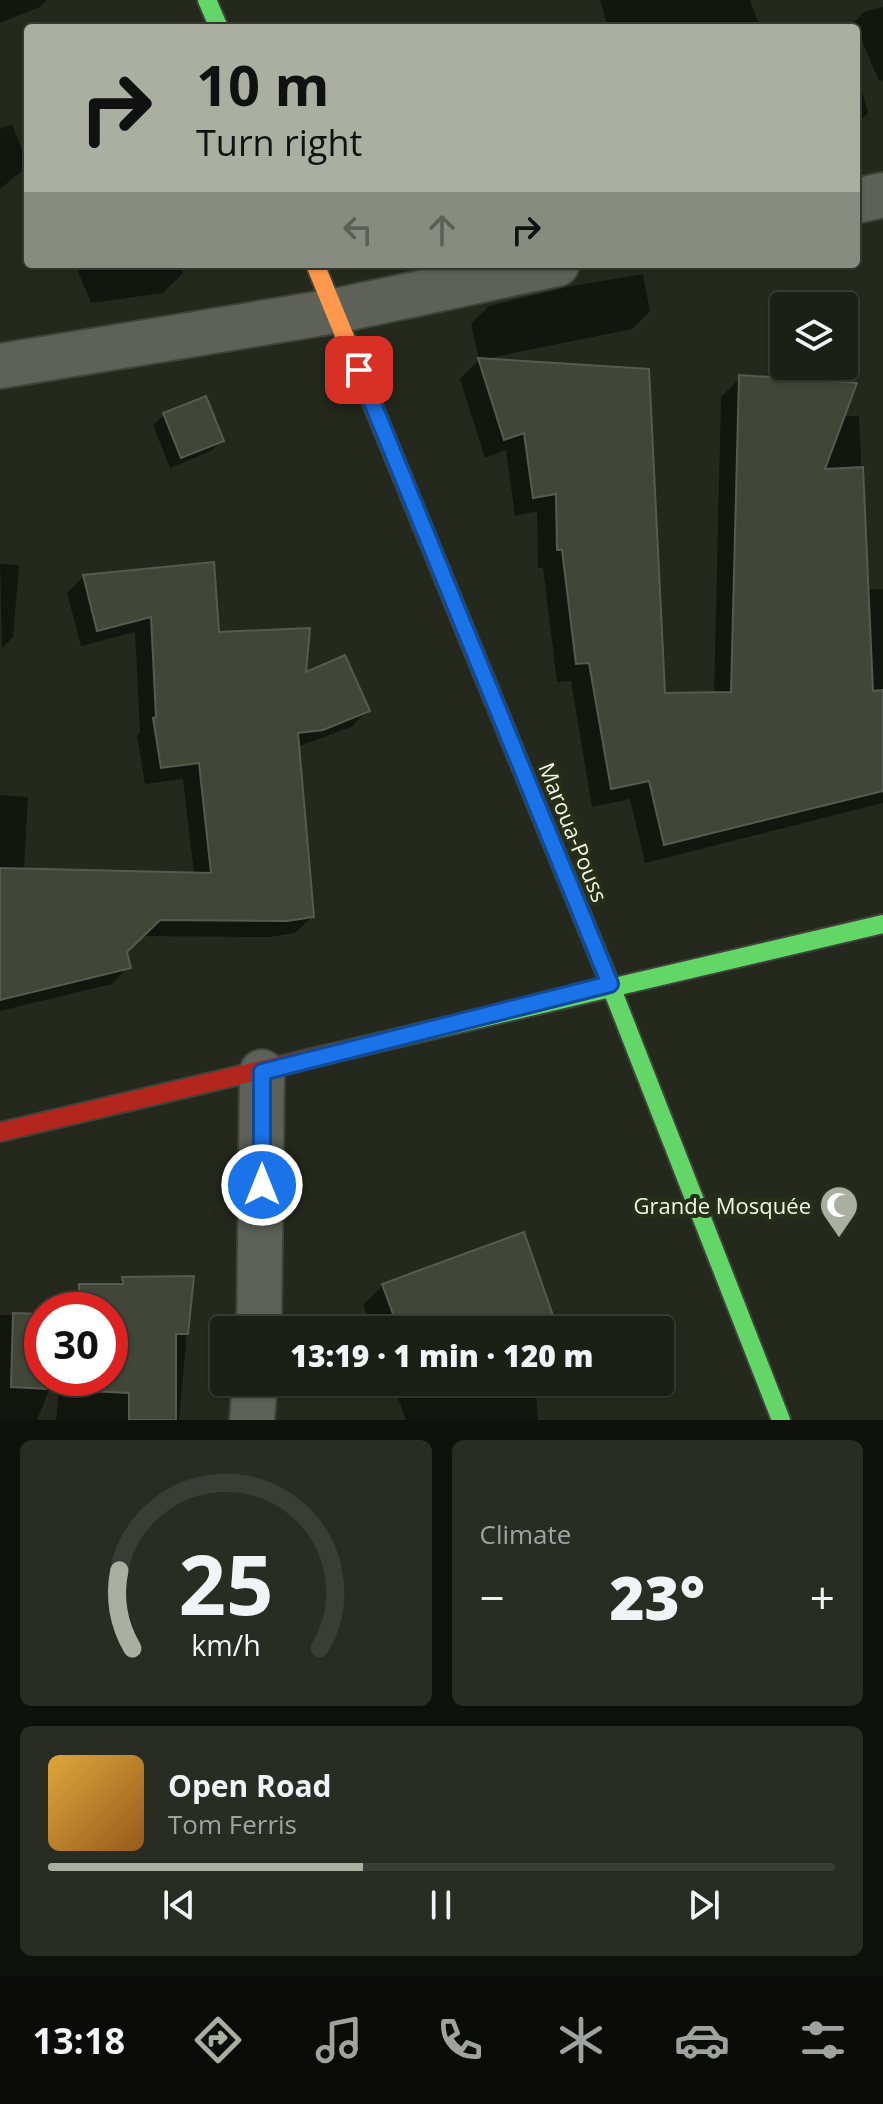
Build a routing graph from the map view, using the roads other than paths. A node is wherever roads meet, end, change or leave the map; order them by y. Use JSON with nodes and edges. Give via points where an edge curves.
{"nodes":[{"id":1,"x":207,"y":0,"type":"edge"},
{"id":2,"x":217,"y":24,"type":"edge"},
{"id":3,"x":883,"y":195,"type":"edge"},
{"id":4,"x":860,"y":200,"type":"edge"},
{"id":5,"x":317,"y":268,"type":"edge"},
{"id":6,"x":538,"y":268,"type":"edge"},
{"id":7,"x":335,"y":311,"type":"junction"},
{"id":8,"x":0,"y":366,"type":"edge"},
{"id":9,"x":883,"y":924,"type":"edge"},
{"id":10,"x":610,"y":984,"type":"junction"},
{"id":11,"x":262,"y":1072,"type":"junction"},
{"id":12,"x":0,"y":1132,"type":"edge"},
{"id":13,"x":259,"y":1316,"type":"edge"},
{"id":14,"x":254,"y":1396,"type":"edge"},
{"id":15,"x":252,"y":1420,"type":"edge"},
{"id":16,"x":781,"y":1420,"type":"edge"}],
"edges":[{"from":1,"to":2,"type":"main road"},
{"from":3,"to":4,"type":"street"},
{"from":5,"to":7,"type":"main road","name":"Maroua-Pouss"},
{"from":6,"to":7,"type":"street"},
{"from":7,"to":8,"type":"street"},
{"from":7,"to":10,"type":"main road","name":"Maroua-Pouss"},
{"from":9,"to":10,"type":"main road"},
{"from":10,"to":11,"type":"main road"},
{"from":10,"to":16,"type":"main road","name":"Maroua-Pouss"},
{"from":11,"to":12,"type":"main road"},
{"from":11,"to":13,"type":"street"},
{"from":14,"to":15,"type":"street"}]}
